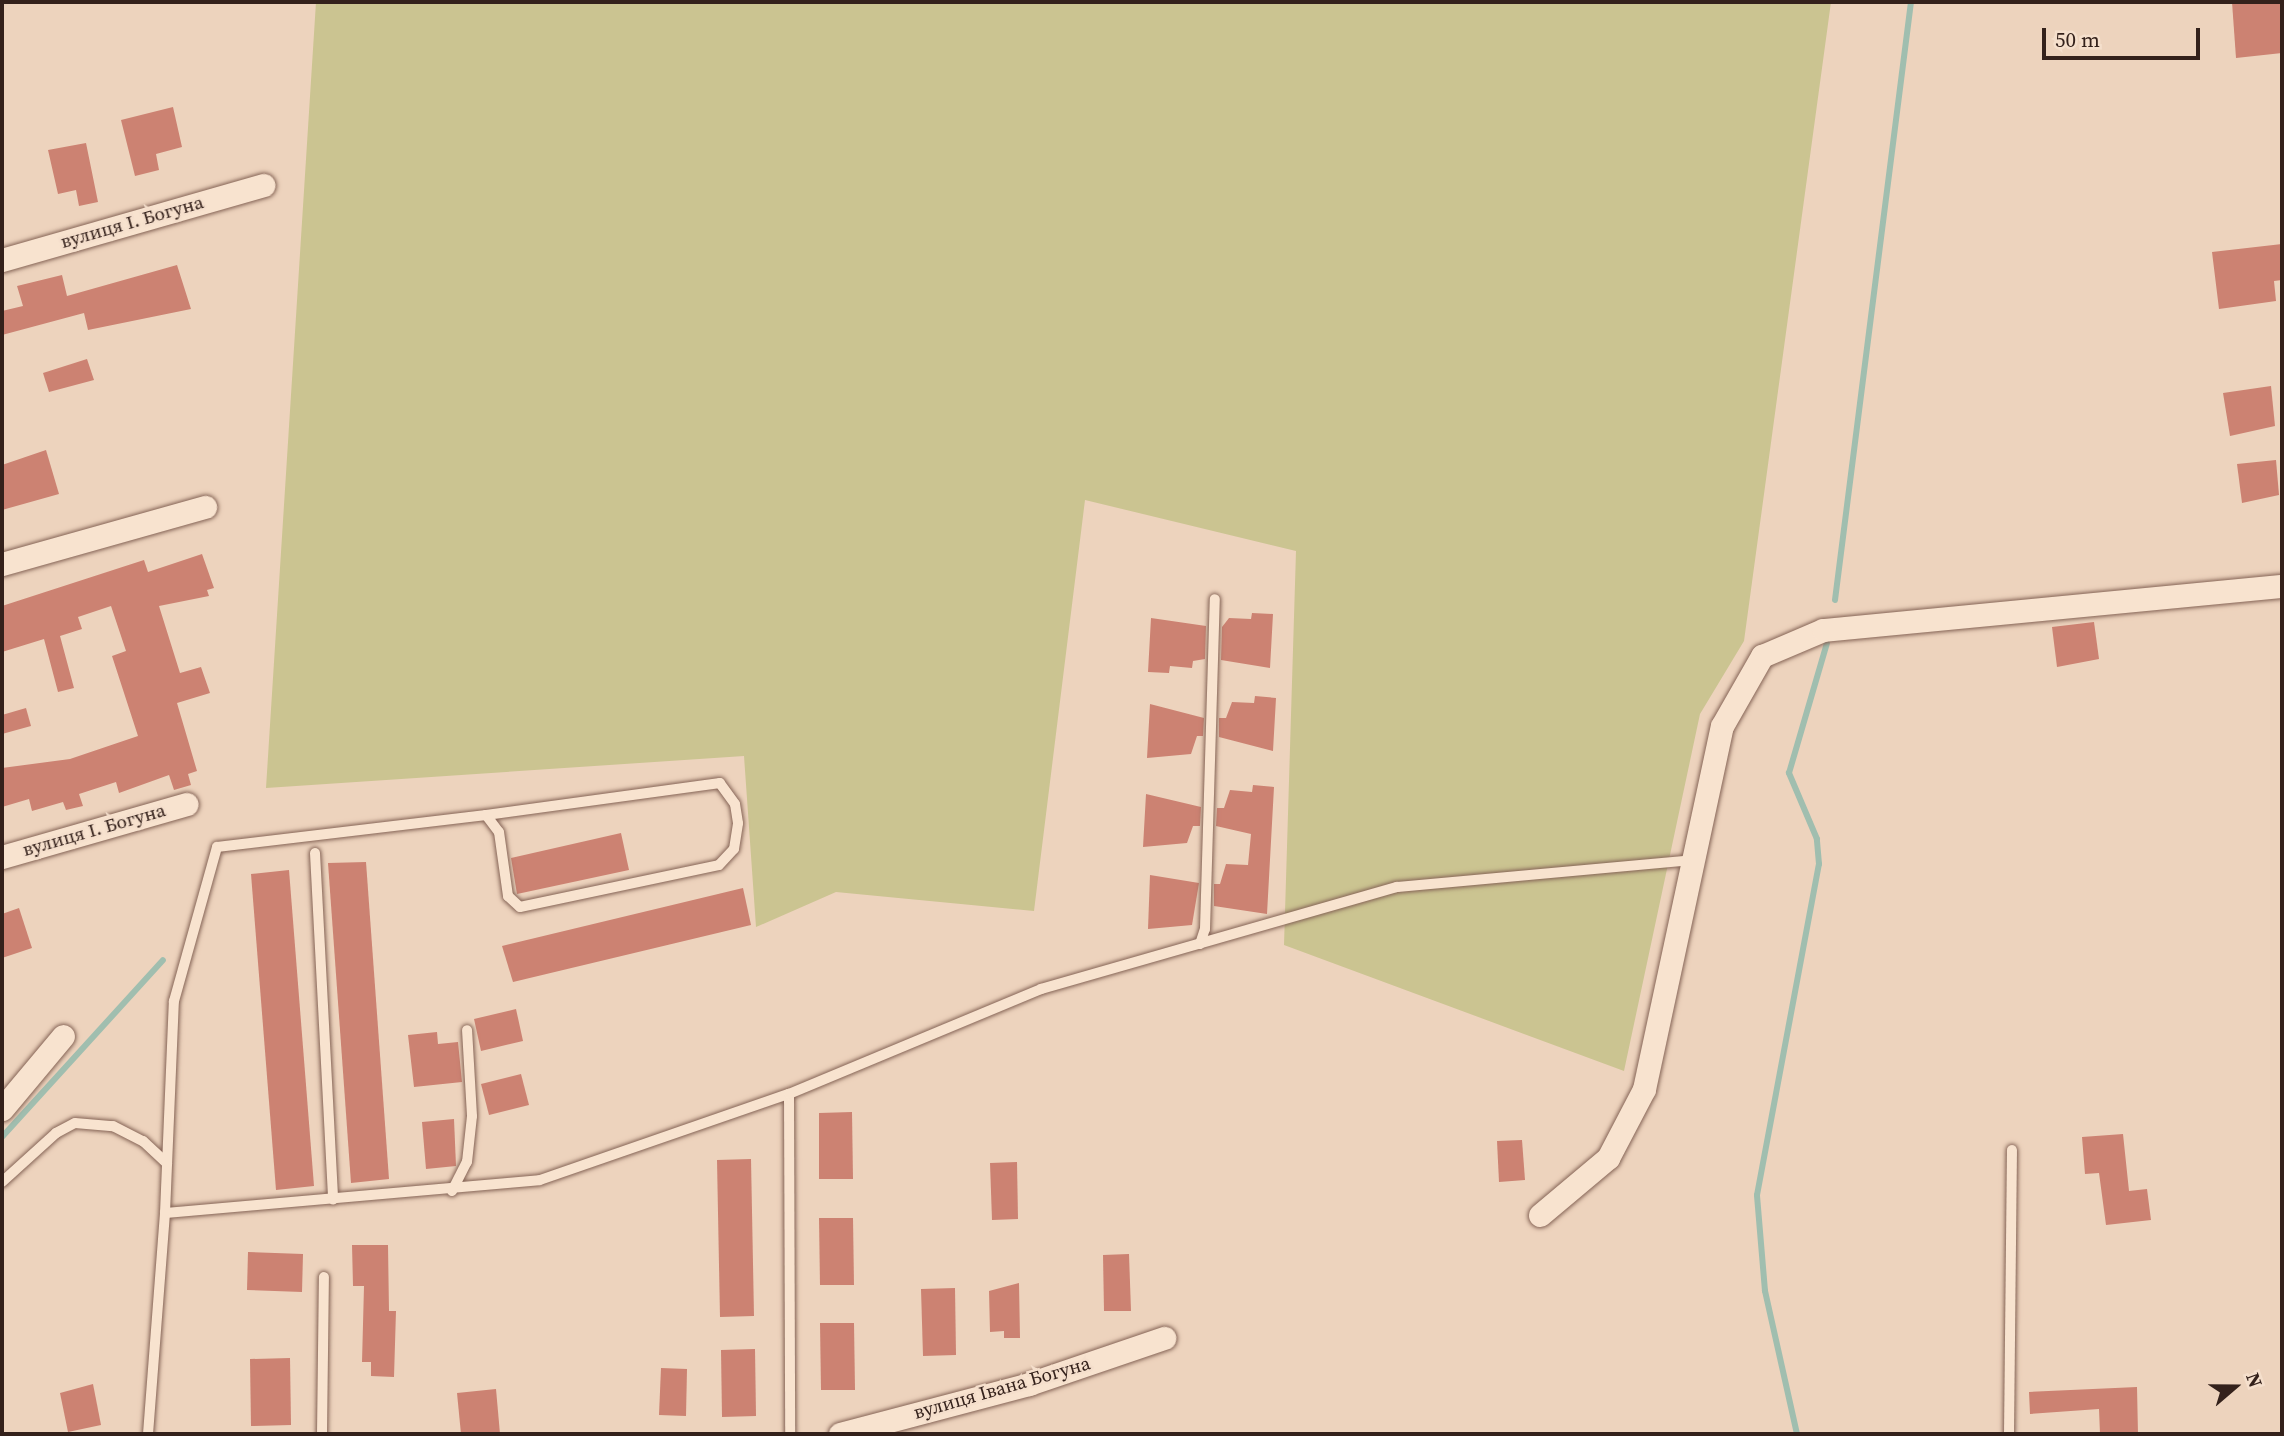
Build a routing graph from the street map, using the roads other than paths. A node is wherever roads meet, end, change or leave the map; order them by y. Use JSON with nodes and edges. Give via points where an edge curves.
{"nodes":[{"id":1,"x":263,"y":185,"type":"dead end"},
{"id":2,"x":2,"y":260,"type":"edge"},
{"id":3,"x":205,"y":507,"type":"dead end"},
{"id":4,"x":2,"y":564,"type":"edge"},
{"id":5,"x":2282,"y":586,"type":"edge"},
{"id":6,"x":1215,"y":599,"type":"dead end"},
{"id":7,"x":187,"y":804,"type":"dead end"},
{"id":8,"x":486,"y":815,"type":"junction"},
{"id":9,"x":315,"y":853,"type":"dead end"},
{"id":10,"x":2,"y":857,"type":"edge"},
{"id":11,"x":1693,"y":860,"type":"junction"},
{"id":12,"x":1200,"y":944,"type":"junction"},
{"id":13,"x":467,"y":1030,"type":"dead end"},
{"id":14,"x":63,"y":1036,"type":"dead end"},
{"id":15,"x":789,"y":1094,"type":"junction"},
{"id":16,"x":2,"y":1110,"type":"edge"},
{"id":17,"x":2012,"y":1150,"type":"dead end"},
{"id":18,"x":167,"y":1163,"type":"junction"},
{"id":19,"x":2,"y":1182,"type":"edge"},
{"id":20,"x":452,"y":1191,"type":"junction"},
{"id":21,"x":333,"y":1200,"type":"junction"},
{"id":22,"x":166,"y":1213,"type":"junction"},
{"id":23,"x":1541,"y":1215,"type":"dead end"},
{"id":24,"x":324,"y":1277,"type":"dead end"},
{"id":25,"x":1164,"y":1338,"type":"dead end"},
{"id":26,"x":875,"y":1429,"type":"edge"},
{"id":27,"x":148,"y":1434,"type":"edge"},
{"id":28,"x":322,"y":1434,"type":"edge"},
{"id":29,"x":790,"y":1434,"type":"edge"},
{"id":30,"x":840,"y":1434,"type":"edge"},
{"id":31,"x":2009,"y":1434,"type":"edge"}],
"edges":[{"from":1,"to":2,"type":"street","name":"вулиця І. Богуна"},
{"from":3,"to":4,"type":"street"},
{"from":5,"to":11,"type":"street","via":[[1823,630],[1783,643],[1762,656],[1748,674],[1722,726]]},
{"from":6,"to":12,"type":"lane","via":[[1205,929]]},
{"from":7,"to":10,"type":"street","name":"вулиця І. Богуна"},
{"from":8,"to":8,"type":"lane","via":[[499,832],[508,896],[520,907],[719,865],[734,849],[738,823],[735,804],[720,783]]},
{"from":8,"to":18,"type":"lane","via":[[217,847],[173,1001]]},
{"from":9,"to":21,"type":"lane"},
{"from":11,"to":12,"type":"lane","via":[[1397,887]]},
{"from":11,"to":23,"type":"street","via":[[1644,1089],[1608,1158]]},
{"from":12,"to":15,"type":"lane","via":[[1041,989]]},
{"from":13,"to":20,"type":"lane","via":[[470,1139],[467,1162]]},
{"from":14,"to":16,"type":"street"},
{"from":15,"to":20,"type":"lane","via":[[540,1180]]},
{"from":15,"to":29,"type":"lane"},
{"from":17,"to":31,"type":"lane"},
{"from":18,"to":19,"type":"lane","via":[[143,1141],[113,1126],[75,1123],[56,1133]]},
{"from":18,"to":22,"type":"lane"},
{"from":20,"to":21,"type":"lane"},
{"from":21,"to":22,"type":"lane"},
{"from":22,"to":27,"type":"lane"},
{"from":24,"to":28,"type":"lane"},
{"from":25,"to":26,"type":"street","name":"вулиця Івана Богуна"},
{"from":26,"to":30,"type":"street","name":"вулиця Івана Богуна"}]}
